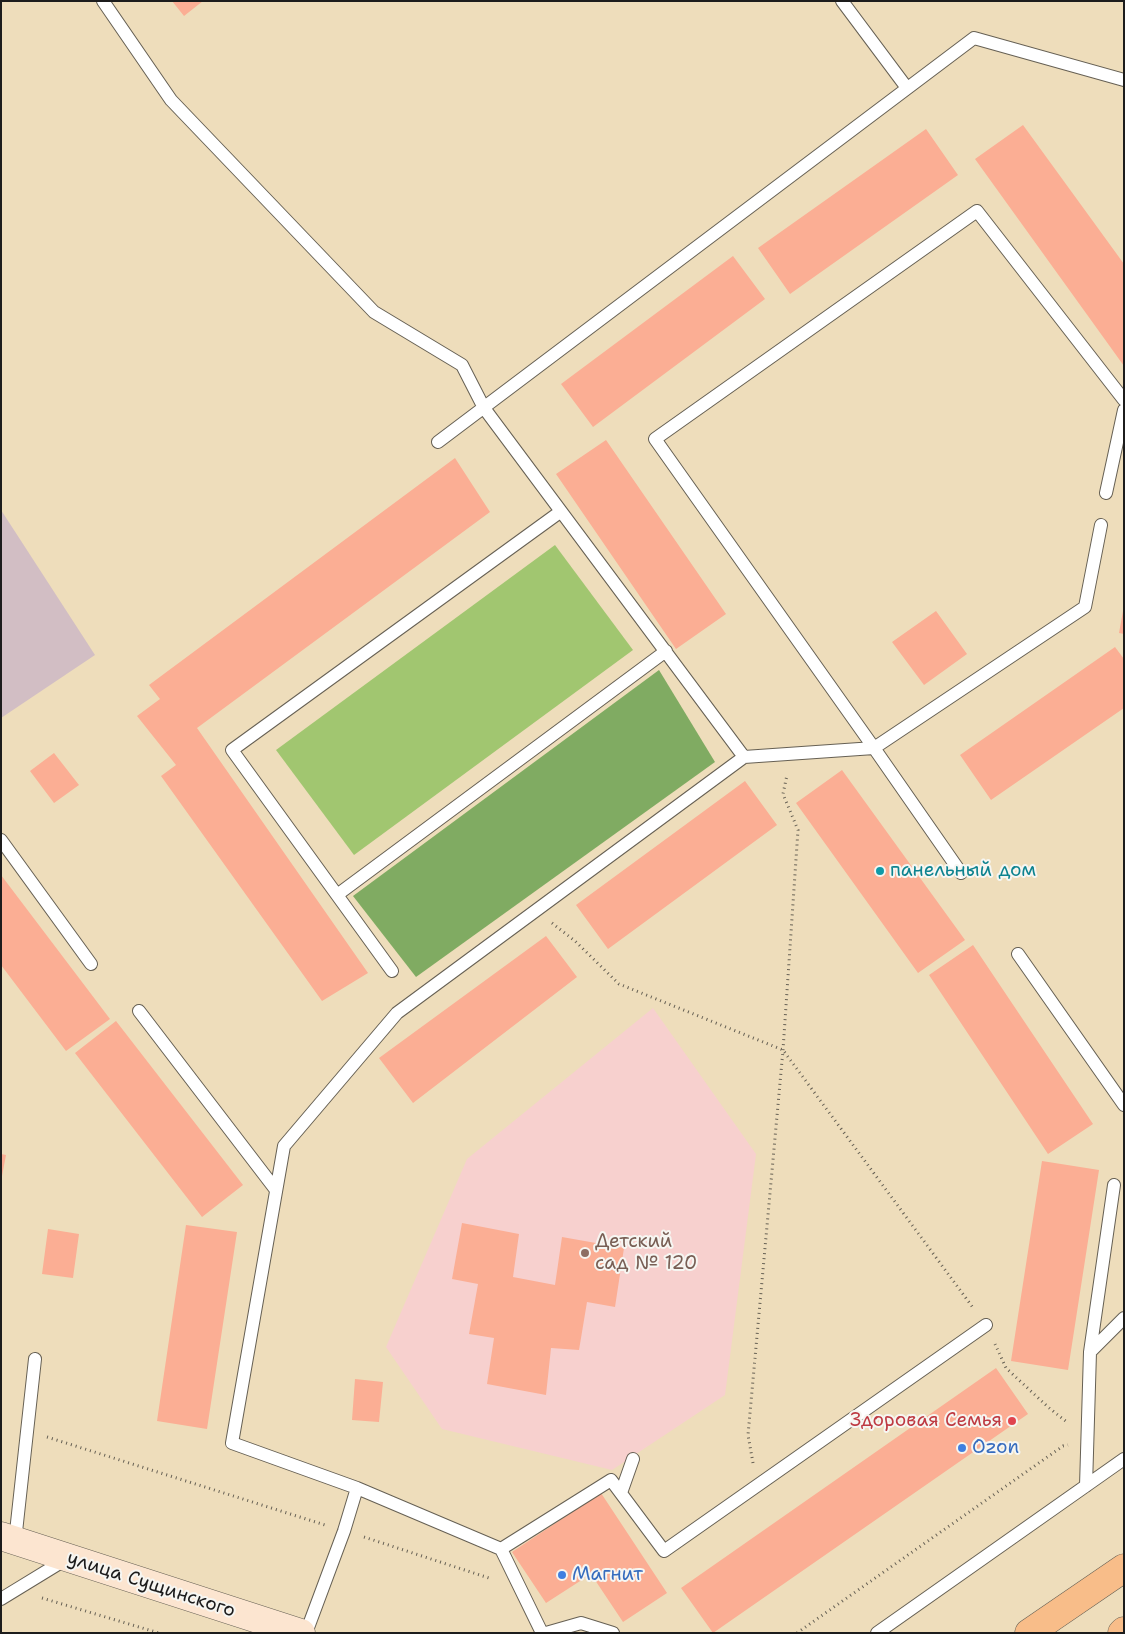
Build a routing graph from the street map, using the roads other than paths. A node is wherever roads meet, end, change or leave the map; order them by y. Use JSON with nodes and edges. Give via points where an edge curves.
{"nodes":[{"id":1,"x":102,"y":1,"type":"edge"},
{"id":2,"x":842,"y":1,"type":"edge"},
{"id":3,"x":1124,"y":80,"type":"edge"},
{"id":4,"x":908,"y":88,"type":"junction"},
{"id":5,"x":1124,"y":400,"type":"edge"},
{"id":6,"x":484,"y":408,"type":"junction"},
{"id":7,"x":1124,"y":410,"type":"edge"},
{"id":8,"x":438,"y":442,"type":"dead end"},
{"id":9,"x":1106,"y":493,"type":"dead end"},
{"id":10,"x":560,"y":512,"type":"junction"},
{"id":11,"x":1101,"y":526,"type":"dead end"},
{"id":12,"x":666,"y":651,"type":"junction"},
{"id":13,"x":874,"y":748,"type":"junction"},
{"id":14,"x":744,"y":758,"type":"junction"},
{"id":15,"x":1,"y":840,"type":"edge"},
{"id":16,"x":961,"y":873,"type":"dead end"},
{"id":17,"x":337,"y":895,"type":"junction"},
{"id":18,"x":1018,"y":954,"type":"dead end"},
{"id":19,"x":91,"y":964,"type":"dead end"},
{"id":20,"x":392,"y":971,"type":"dead end"},
{"id":21,"x":139,"y":1011,"type":"dead end"},
{"id":22,"x":1124,"y":1105,"type":"edge"},
{"id":23,"x":1114,"y":1185,"type":"dead end"},
{"id":24,"x":276,"y":1190,"type":"junction"},
{"id":25,"x":1124,"y":1318,"type":"edge"},
{"id":26,"x":986,"y":1325,"type":"road end"},
{"id":27,"x":1090,"y":1352,"type":"junction"},
{"id":28,"x":35,"y":1359,"type":"dead end"},
{"id":29,"x":633,"y":1459,"type":"dead end"},
{"id":30,"x":1124,"y":1459,"type":"edge"},
{"id":31,"x":1086,"y":1486,"type":"junction"},
{"id":32,"x":357,"y":1488,"type":"junction"},
{"id":33,"x":621,"y":1493,"type":"junction"},
{"id":34,"x":8,"y":1539,"type":"edge"},
{"id":35,"x":500,"y":1549,"type":"junction"},
{"id":36,"x":68,"y":1558,"type":"junction"},
{"id":37,"x":1124,"y":1568,"type":"edge"},
{"id":38,"x":1,"y":1599,"type":"edge"},
{"id":39,"x":300,"y":1633,"type":"edge"},
{"id":40,"x":306,"y":1633,"type":"edge"},
{"id":41,"x":542,"y":1633,"type":"edge"},
{"id":42,"x":546,"y":1633,"type":"edge"},
{"id":43,"x":613,"y":1633,"type":"edge"},
{"id":44,"x":877,"y":1633,"type":"edge"},
{"id":45,"x":1030,"y":1633,"type":"edge"}],
"edges":[{"from":1,"to":6,"type":"lane","via":[[171,100],[374,312],[462,365]]},
{"from":2,"to":4,"type":"lane"},
{"from":3,"to":4,"type":"lane","via":[[974,38]]},
{"from":4,"to":6,"type":"lane"},
{"from":5,"to":13,"type":"lane","via":[[977,212],[655,439]]},
{"from":6,"to":8,"type":"lane"},
{"from":6,"to":10,"type":"lane"},
{"from":7,"to":9,"type":"lane"},
{"from":10,"to":12,"type":"lane"},
{"from":10,"to":17,"type":"lane","via":[[232,750]]},
{"from":11,"to":13,"type":"lane","via":[[1085,607]]},
{"from":12,"to":14,"type":"lane"},
{"from":12,"to":17,"type":"lane"},
{"from":13,"to":14,"type":"lane"},
{"from":13,"to":16,"type":"lane"},
{"from":14,"to":24,"type":"lane","via":[[397,1013],[284,1146]]},
{"from":15,"to":19,"type":"lane"},
{"from":17,"to":20,"type":"lane"},
{"from":18,"to":22,"type":"lane"},
{"from":21,"to":24,"type":"lane"},
{"from":23,"to":27,"type":"lane"},
{"from":24,"to":32,"type":"lane","via":[[232,1443]]},
{"from":25,"to":27,"type":"lane"},
{"from":26,"to":33,"type":"lane","via":[[664,1552]]},
{"from":27,"to":31,"type":"lane"},
{"from":28,"to":34,"type":"lane","via":[[27,1431]]},
{"from":29,"to":33,"type":"lane"},
{"from":30,"to":31,"type":"lane"},
{"from":31,"to":44,"type":"lane"},
{"from":32,"to":35,"type":"lane"},
{"from":32,"to":40,"type":"lane"},
{"from":33,"to":35,"type":"lane","via":[[611,1480]]},
{"from":34,"to":36,"type":"street","name":"улица Сущинского"},
{"from":35,"to":41,"type":"lane"},
{"from":36,"to":38,"type":"lane"},
{"from":36,"to":39,"type":"street","name":"улица Сущинского"},
{"from":37,"to":45,"type":"main road"},
{"from":42,"to":43,"type":"lane","via":[[581,1623]]}]}
